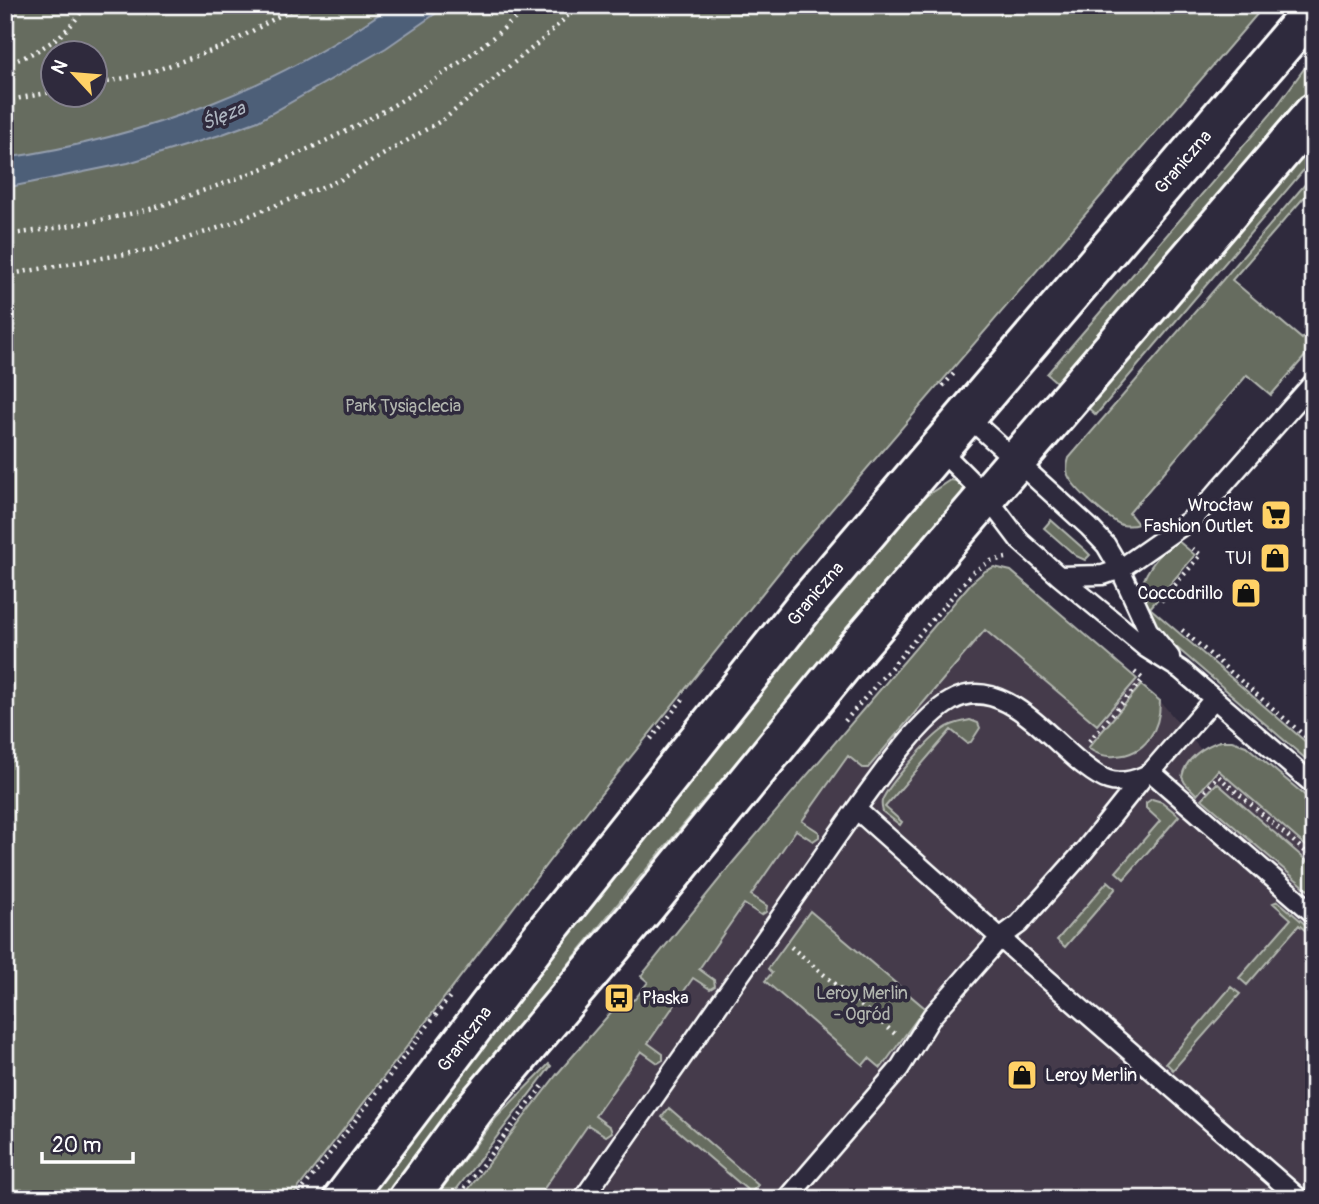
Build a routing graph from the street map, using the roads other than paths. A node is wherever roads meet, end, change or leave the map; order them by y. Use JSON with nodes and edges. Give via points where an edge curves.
{"nodes":[{"id":1,"x":1314,"y":8,"type":"edge"},
{"id":2,"x":1314,"y":113,"type":"edge"},
{"id":3,"x":1314,"y":382,"type":"edge"},
{"id":4,"x":967,"y":416,"type":"junction"},
{"id":5,"x":939,"y":449,"type":"junction"},
{"id":6,"x":1016,"y":461,"type":"junction"},
{"id":7,"x":986,"y":496,"type":"junction"},
{"id":8,"x":1120,"y":569,"type":"junction"},
{"id":9,"x":1059,"y":576,"type":"junction"},
{"id":10,"x":1181,"y":670,"type":"junction"},
{"id":11,"x":1214,"y":699,"type":"junction"},
{"id":12,"x":1147,"y":774,"type":"junction"},
{"id":13,"x":1314,"y":785,"type":"edge"},
{"id":14,"x":856,"y":809,"type":"junction"},
{"id":15,"x":1314,"y":914,"type":"edge"},
{"id":16,"x":1000,"y":938,"type":"junction"},
{"id":17,"x":343,"y":1199,"type":"edge"},
{"id":18,"x":408,"y":1199,"type":"edge"},
{"id":19,"x":583,"y":1199,"type":"edge"},
{"id":20,"x":787,"y":1199,"type":"edge"},
{"id":21,"x":1300,"y":1199,"type":"edge"}],
"edges":[{"from":1,"to":4,"type":"main road","name":"Graniczna"},
{"from":2,"to":6,"type":"main road"},
{"from":3,"to":8,"type":"lane","via":[[1196,516]]},
{"from":4,"to":5,"type":"main road","name":"Graniczna"},
{"from":4,"to":6,"type":"lane"},
{"from":5,"to":7,"type":"lane"},
{"from":5,"to":17,"type":"main road","name":"Graniczna","via":[[807,603],[540,939]]},
{"from":6,"to":7,"type":"main road"},
{"from":6,"to":8,"type":"lane","via":[[1089,527]]},
{"from":7,"to":9,"type":"lane","via":[[1020,541]]},
{"from":7,"to":18,"type":"main road","via":[[476,1107]]},
{"from":8,"to":9,"type":"lane","via":[[1103,575]]},
{"from":8,"to":10,"type":"lane","via":[[1148,630]]},
{"from":9,"to":10,"type":"lane","via":[[1146,648]]},
{"from":10,"to":11,"type":"lane"},
{"from":11,"to":12,"type":"lane"},
{"from":11,"to":13,"type":"lane"},
{"from":12,"to":14,"type":"lane","via":[[1121,782],[1107,780],[1011,704],[986,694],[961,696],[936,710]]},
{"from":12,"to":15,"type":"lane"},
{"from":12,"to":16,"type":"lane","via":[[1019,924]]},
{"from":14,"to":16,"type":"lane"},
{"from":14,"to":19,"type":"lane"},
{"from":16,"to":20,"type":"lane","via":[[932,1016],[899,1069]]},
{"from":16,"to":21,"type":"lane"}]}
